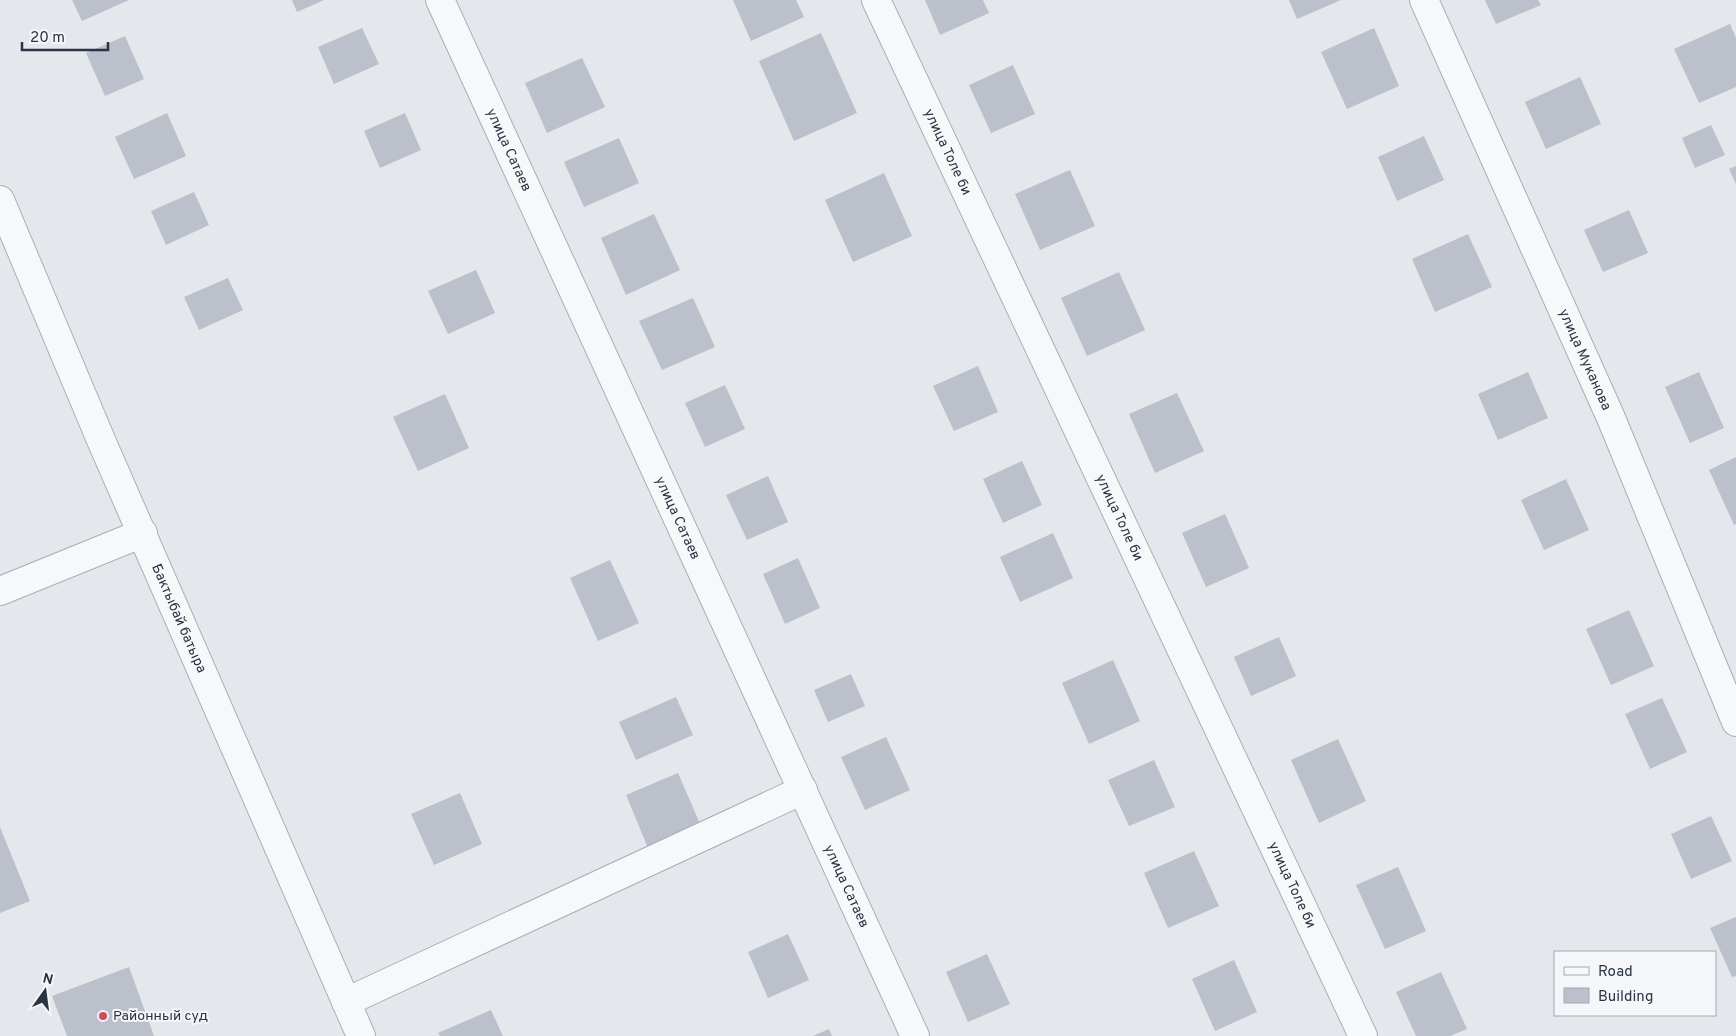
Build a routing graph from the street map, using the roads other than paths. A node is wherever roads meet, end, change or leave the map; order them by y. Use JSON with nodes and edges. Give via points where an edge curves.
{"nodes":[{"id":1,"x":440,"y":0,"type":"edge"},
{"id":2,"x":876,"y":0,"type":"edge"},
{"id":3,"x":1424,"y":0,"type":"edge"},
{"id":4,"x":0,"y":200,"type":"edge"},
{"id":5,"x":143,"y":533,"type":"junction"},
{"id":6,"x":0,"y":591,"type":"edge"},
{"id":7,"x":1736,"y":722,"type":"edge"},
{"id":8,"x":802,"y":790,"type":"junction"},
{"id":9,"x":346,"y":1002,"type":"junction"},
{"id":10,"x":1358,"y":1035,"type":"edge"},
{"id":11,"x":360,"y":1036,"type":"edge"},
{"id":12,"x":916,"y":1036,"type":"edge"}],
"edges":[{"from":1,"to":8,"type":"street","name":"улица Сатаев"},
{"from":2,"to":10,"type":"street","name":"улица Толе би"},
{"from":3,"to":7,"type":"street","name":"улица Муканова","via":[[1611,418]]},
{"from":4,"to":5,"type":"street","name":"Бактыбай батыра"},
{"from":5,"to":6,"type":"street"},
{"from":5,"to":9,"type":"street","name":"Бактыбай батыра"},
{"from":8,"to":9,"type":"street"},
{"from":8,"to":12,"type":"street","name":"улица Сатаев"},
{"from":9,"to":11,"type":"street","name":"Бактыбай батыра"}]}
